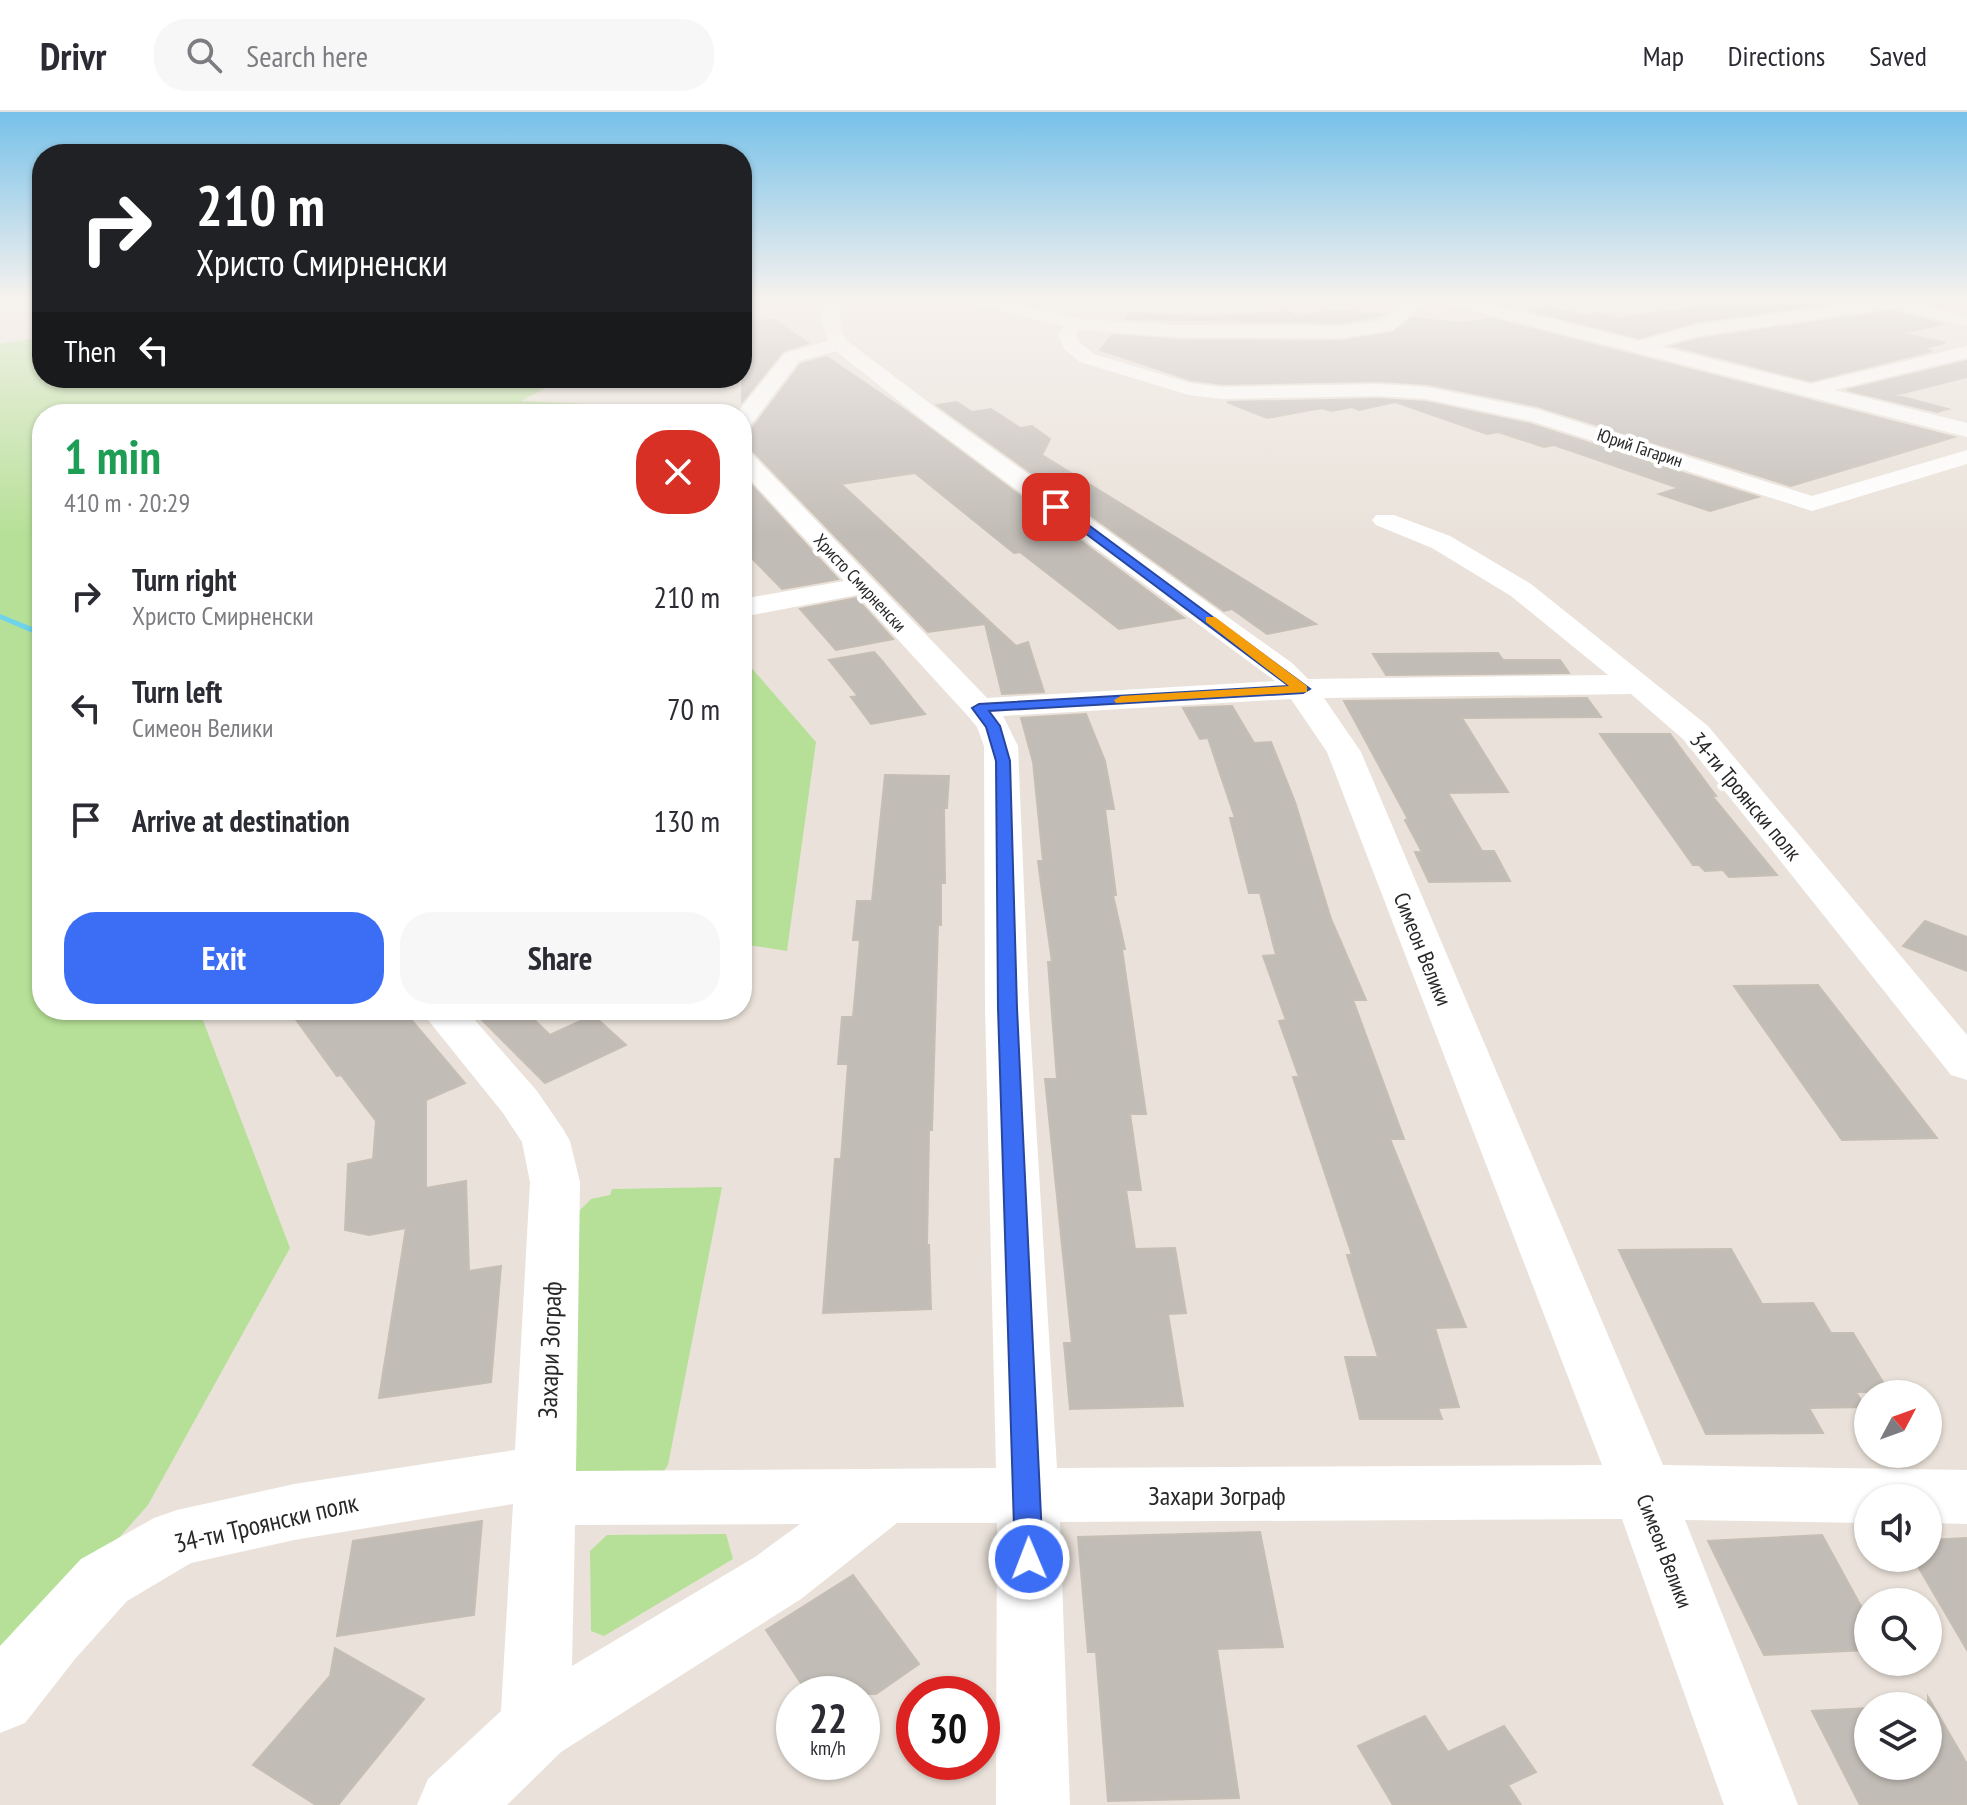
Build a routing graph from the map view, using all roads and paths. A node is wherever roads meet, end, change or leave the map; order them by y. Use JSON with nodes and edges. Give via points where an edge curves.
{"nodes":[{"id":1,"x":776,"y":377,"type":"edge"},
{"id":2,"x":883,"y":377,"type":"edge"},
{"id":3,"x":1146,"y":377,"type":"edge"},
{"id":4,"x":1757,"y":377,"type":"edge"},
{"id":5,"x":1863,"y":377,"type":"edge"},
{"id":6,"x":1809,"y":390,"type":"junction"},
{"id":7,"x":752,"y":408,"type":"edge"},
{"id":8,"x":1967,"y":430,"type":"edge"},
{"id":9,"x":1967,"y":457,"type":"edge"},
{"id":10,"x":752,"y":468,"type":"edge"},
{"id":11,"x":1385,"y":520,"type":"dead end"},
{"id":12,"x":863,"y":586,"type":"junction"},
{"id":13,"x":752,"y":606,"type":"edge"},
{"id":14,"x":1639,"y":684,"type":"junction"},
{"id":15,"x":1303,"y":689,"type":"junction"},
{"id":16,"x":979,"y":708,"type":"junction"},
{"id":17,"x":450,"y":1020,"type":"edge"},
{"id":18,"x":1967,"y":1065,"type":"edge"},
{"id":19,"x":545,"y":1485,"type":"junction"},
{"id":20,"x":1643,"y":1492,"type":"junction"},
{"id":21,"x":884,"y":1497,"type":"junction"},
{"id":22,"x":1028,"y":1497,"type":"junction"},
{"id":23,"x":1967,"y":1497,"type":"edge"},
{"id":24,"x":0,"y":1699,"type":"edge"},
{"id":25,"x":536,"y":1727,"type":"junction"},
{"id":26,"x":454,"y":1805,"type":"edge"},
{"id":27,"x":1033,"y":1805,"type":"edge"},
{"id":28,"x":1761,"y":1805,"type":"edge"}],
"edges":[{"from":1,"to":7,"type":"street"},
{"from":2,"to":15,"type":"street","name":"Симеон Велики"},
{"from":3,"to":9,"type":"street","name":"Юрий Гагарин","via":[[1222,393],[1378,390],[1459,398],[1576,427],[1812,504]]},
{"from":4,"to":6,"type":"street"},
{"from":5,"to":6,"type":"street"},
{"from":6,"to":8,"type":"street"},
{"from":10,"to":12,"type":"street","name":"Христо Смирненски"},
{"from":11,"to":14,"type":"street","name":"34-ти Троянски полк","via":[[1441,542],[1521,590]]},
{"from":12,"to":13,"type":"street"},
{"from":12,"to":16,"type":"street","name":"Христо Смирненски"},
{"from":14,"to":15,"type":"street"},
{"from":14,"to":18,"type":"street","name":"34-ти Троянски полк","via":[[1696,733]]},
{"from":15,"to":16,"type":"street"},
{"from":15,"to":20,"type":"street","name":"Симеон Велики","via":[[1344,752]]},
{"from":16,"to":22,"type":"street","name":"Христо Смирненски","via":[[993,726],[1003,761],[1007,1008]]},
{"from":17,"to":19,"type":"street","name":"Захари Зограф","via":[[546,1141],[555,1182]]},
{"from":19,"to":21,"type":"street","name":"34-ти Троянски полк"},
{"from":19,"to":24,"type":"street","name":"34-ти Троянски полк","via":[[294,1512],[177,1538],[104,1580]]},
{"from":19,"to":25,"type":"street","name":"Захари Зограф"},
{"from":20,"to":22,"type":"street","name":"Захари Зограф"},
{"from":20,"to":23,"type":"street","name":"Захари Зограф"},
{"from":20,"to":28,"type":"street","name":"Симеон Велики"},
{"from":21,"to":22,"type":"street","name":"Захари Зограф"},
{"from":21,"to":25,"type":"street","via":[[778,1578]]},
{"from":22,"to":27,"type":"street","name":"Христо Смирненски"},
{"from":25,"to":26,"type":"street"}]}
